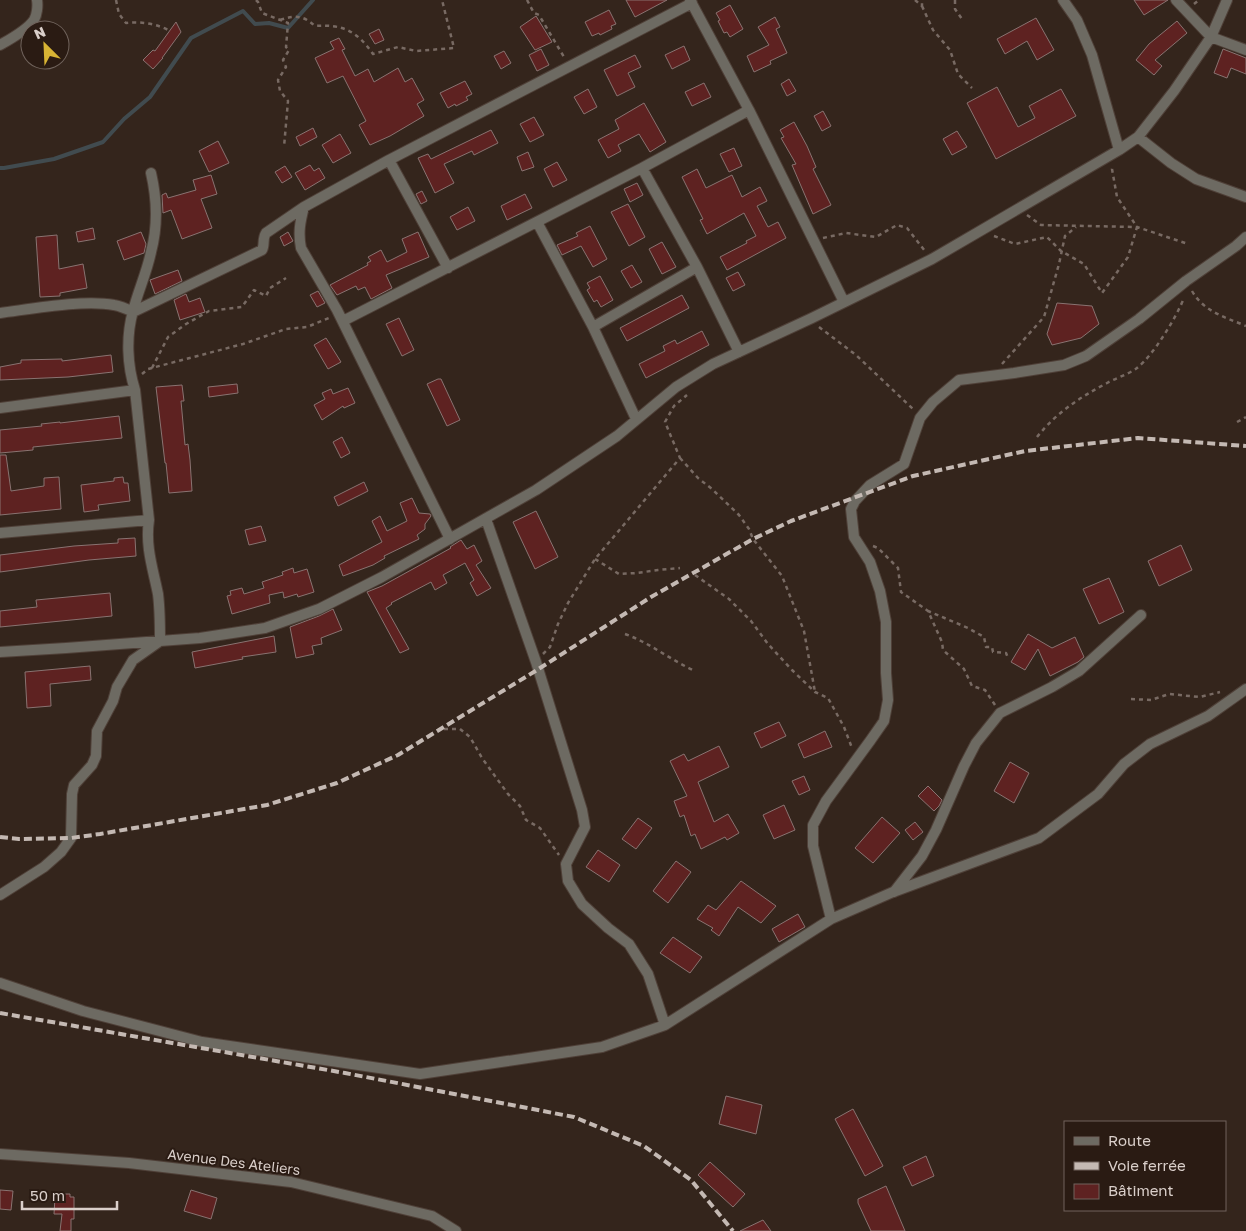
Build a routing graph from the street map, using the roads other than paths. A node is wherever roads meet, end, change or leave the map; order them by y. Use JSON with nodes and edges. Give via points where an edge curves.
{"nodes":[{"id":1,"x":37,"y":0,"type":"edge"},
{"id":2,"x":1063,"y":0,"type":"edge"},
{"id":3,"x":1176,"y":0,"type":"edge"},
{"id":4,"x":1227,"y":0,"type":"edge"},
{"id":5,"x":691,"y":1,"type":"edge"},
{"id":6,"x":1211,"y":37,"type":"junction"},
{"id":7,"x":0,"y":45,"type":"edge"},
{"id":8,"x":1246,"y":50,"type":"edge"},
{"id":9,"x":749,"y":110,"type":"junction"},
{"id":10,"x":1138,"y":137,"type":"junction"},
{"id":11,"x":1119,"y":150,"type":"junction"},
{"id":12,"x":390,"y":160,"type":"junction"},
{"id":13,"x":642,"y":168,"type":"junction"},
{"id":14,"x":151,"y":173,"type":"dead end"},
{"id":15,"x":1246,"y":197,"type":"edge"},
{"id":16,"x":304,"y":207,"type":"junction"},
{"id":17,"x":537,"y":222,"type":"junction"},
{"id":18,"x":1246,"y":237,"type":"edge"},
{"id":19,"x":697,"y":267,"type":"junction"},
{"id":20,"x":448,"y":268,"type":"junction"},
{"id":21,"x":844,"y":302,"type":"junction"},
{"id":22,"x":133,"y":312,"type":"junction"},
{"id":23,"x":0,"y":314,"type":"edge"},
{"id":24,"x":343,"y":321,"type":"junction"},
{"id":25,"x":593,"y":327,"type":"junction"},
{"id":26,"x":739,"y":352,"type":"junction"},
{"id":27,"x":134,"y":386,"type":"junction"},
{"id":28,"x":0,"y":408,"type":"edge"},
{"id":29,"x":636,"y":419,"type":"junction"},
{"id":30,"x":149,"y":520,"type":"junction"},
{"id":31,"x":486,"y":520,"type":"junction"},
{"id":32,"x":0,"y":533,"type":"edge"},
{"id":33,"x":450,"y":540,"type":"junction"},
{"id":34,"x":1141,"y":616,"type":"dead end"},
{"id":35,"x":160,"y":641,"type":"junction"},
{"id":36,"x":0,"y":652,"type":"edge"},
{"id":37,"x":1246,"y":689,"type":"edge"},
{"id":38,"x":893,"y":892,"type":"junction"},
{"id":39,"x":0,"y":895,"type":"edge"},
{"id":40,"x":831,"y":919,"type":"junction"},
{"id":41,"x":0,"y":984,"type":"edge"},
{"id":42,"x":665,"y":1025,"type":"junction"},
{"id":43,"x":0,"y":1154,"type":"edge"},
{"id":44,"x":456,"y":1231,"type":"edge"}],
"edges":[{"from":1,"to":7,"type":"street","via":[[34,20]]},
{"from":2,"to":11,"type":"street","via":[[1077,20],[1092,55]]},
{"from":3,"to":6,"type":"street"},
{"from":4,"to":6,"type":"street"},
{"from":5,"to":9,"type":"street"},
{"from":5,"to":12,"type":"street"},
{"from":6,"to":8,"type":"street"},
{"from":6,"to":10,"type":"street"},
{"from":9,"to":13,"type":"street"},
{"from":9,"to":21,"type":"street"},
{"from":10,"to":11,"type":"street"},
{"from":10,"to":15,"type":"street","via":[[1196,179]]},
{"from":11,"to":21,"type":"street","via":[[932,259]]},
{"from":12,"to":16,"type":"street"},
{"from":12,"to":20,"type":"street"},
{"from":13,"to":17,"type":"street"},
{"from":13,"to":19,"type":"street"},
{"from":14,"to":22,"type":"street","via":[[157,205],[154,237]]},
{"from":16,"to":22,"type":"street","via":[[266,233],[262,250]]},
{"from":16,"to":24,"type":"street","via":[[298,236],[301,248]]},
{"from":17,"to":20,"type":"street"},
{"from":17,"to":25,"type":"street"},
{"from":18,"to":40,"type":"street","via":[[1086,356],[1064,364],[959,380],[920,418],[904,464],[870,485],[855,501],[851,509],[854,537],[870,562],[886,622],[888,700],[884,721],[826,801],[813,825],[813,846]]},
{"from":19,"to":25,"type":"street"},
{"from":19,"to":26,"type":"street"},
{"from":20,"to":24,"type":"street"},
{"from":21,"to":26,"type":"street"},
{"from":22,"to":23,"type":"street","via":[[98,303]]},
{"from":22,"to":27,"type":"street","via":[[129,370]]},
{"from":24,"to":33,"type":"street"},
{"from":25,"to":29,"type":"street"},
{"from":26,"to":29,"type":"street","via":[[676,388]]},
{"from":27,"to":28,"type":"street"},
{"from":27,"to":30,"type":"street"},
{"from":29,"to":31,"type":"street","via":[[586,458]]},
{"from":30,"to":32,"type":"street"},
{"from":30,"to":35,"type":"street","via":[[148,553],[160,611]]},
{"from":31,"to":33,"type":"street"},
{"from":31,"to":42,"type":"street","via":[[578,794],[585,827],[566,864],[568,881],[582,904],[629,944],[648,974]]},
{"from":33,"to":35,"type":"street","via":[[319,609],[274,625]]},
{"from":34,"to":38,"type":"street","via":[[1079,671],[1000,713],[976,743],[922,856]]},
{"from":35,"to":36,"type":"street"},
{"from":35,"to":39,"type":"street","via":[[133,660],[96,731],[96,756],[74,785],[71,838],[44,867]]},
{"from":37,"to":38,"type":"street","via":[[1208,716],[1150,744],[1124,764],[1098,794],[1039,838]]},
{"from":38,"to":40,"type":"street"},
{"from":40,"to":42,"type":"street"},
{"from":41,"to":42,"type":"street","via":[[83,1011],[202,1042],[420,1074],[602,1047]]},
{"from":43,"to":44,"type":"street","name":"Avenue Des Ateliers","via":[[129,1163],[291,1182],[432,1216]]}]}
